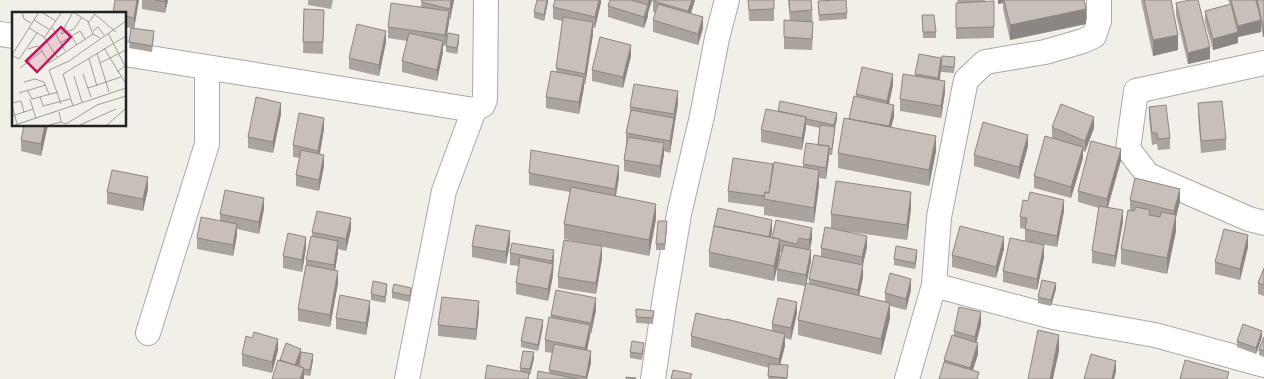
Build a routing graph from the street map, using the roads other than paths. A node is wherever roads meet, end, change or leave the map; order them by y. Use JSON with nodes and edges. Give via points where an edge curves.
{"nodes":[{"id":1,"x":486,"y":0,"type":"edge"},
{"id":2,"x":727,"y":0,"type":"edge"},
{"id":3,"x":1099,"y":0,"type":"edge"},
{"id":4,"x":126,"y":54,"type":"edge"},
{"id":5,"x":1264,"y":63,"type":"edge"},
{"id":6,"x":207,"y":67,"type":"junction"},
{"id":7,"x":474,"y":110,"type":"junction"},
{"id":8,"x":1264,"y":223,"type":"edge"},
{"id":9,"x":934,"y":285,"type":"junction"},
{"id":10,"x":148,"y":333,"type":"dead end"},
{"id":11,"x":1264,"y":365,"type":"edge"},
{"id":12,"x":407,"y":379,"type":"edge"},
{"id":13,"x":653,"y":379,"type":"edge"},
{"id":14,"x":907,"y":379,"type":"edge"}],
"edges":[{"from":1,"to":7,"type":"street","via":[[485,99],[483,105]]},
{"from":2,"to":13,"type":"street","via":[[679,214]]},
{"from":3,"to":9,"type":"street","via":[[1099,21],[1094,36],[1045,52],[985,62],[966,80],[939,217]]},
{"from":4,"to":6,"type":"street"},
{"from":5,"to":8,"type":"street","via":[[1136,91],[1128,149],[1148,175]]},
{"from":6,"to":7,"type":"street"},
{"from":6,"to":10,"type":"street","via":[[207,144]]},
{"from":7,"to":12,"type":"street","via":[[444,191]]},
{"from":9,"to":11,"type":"street","via":[[1053,317],[1156,335]]},
{"from":9,"to":14,"type":"street"}]}
